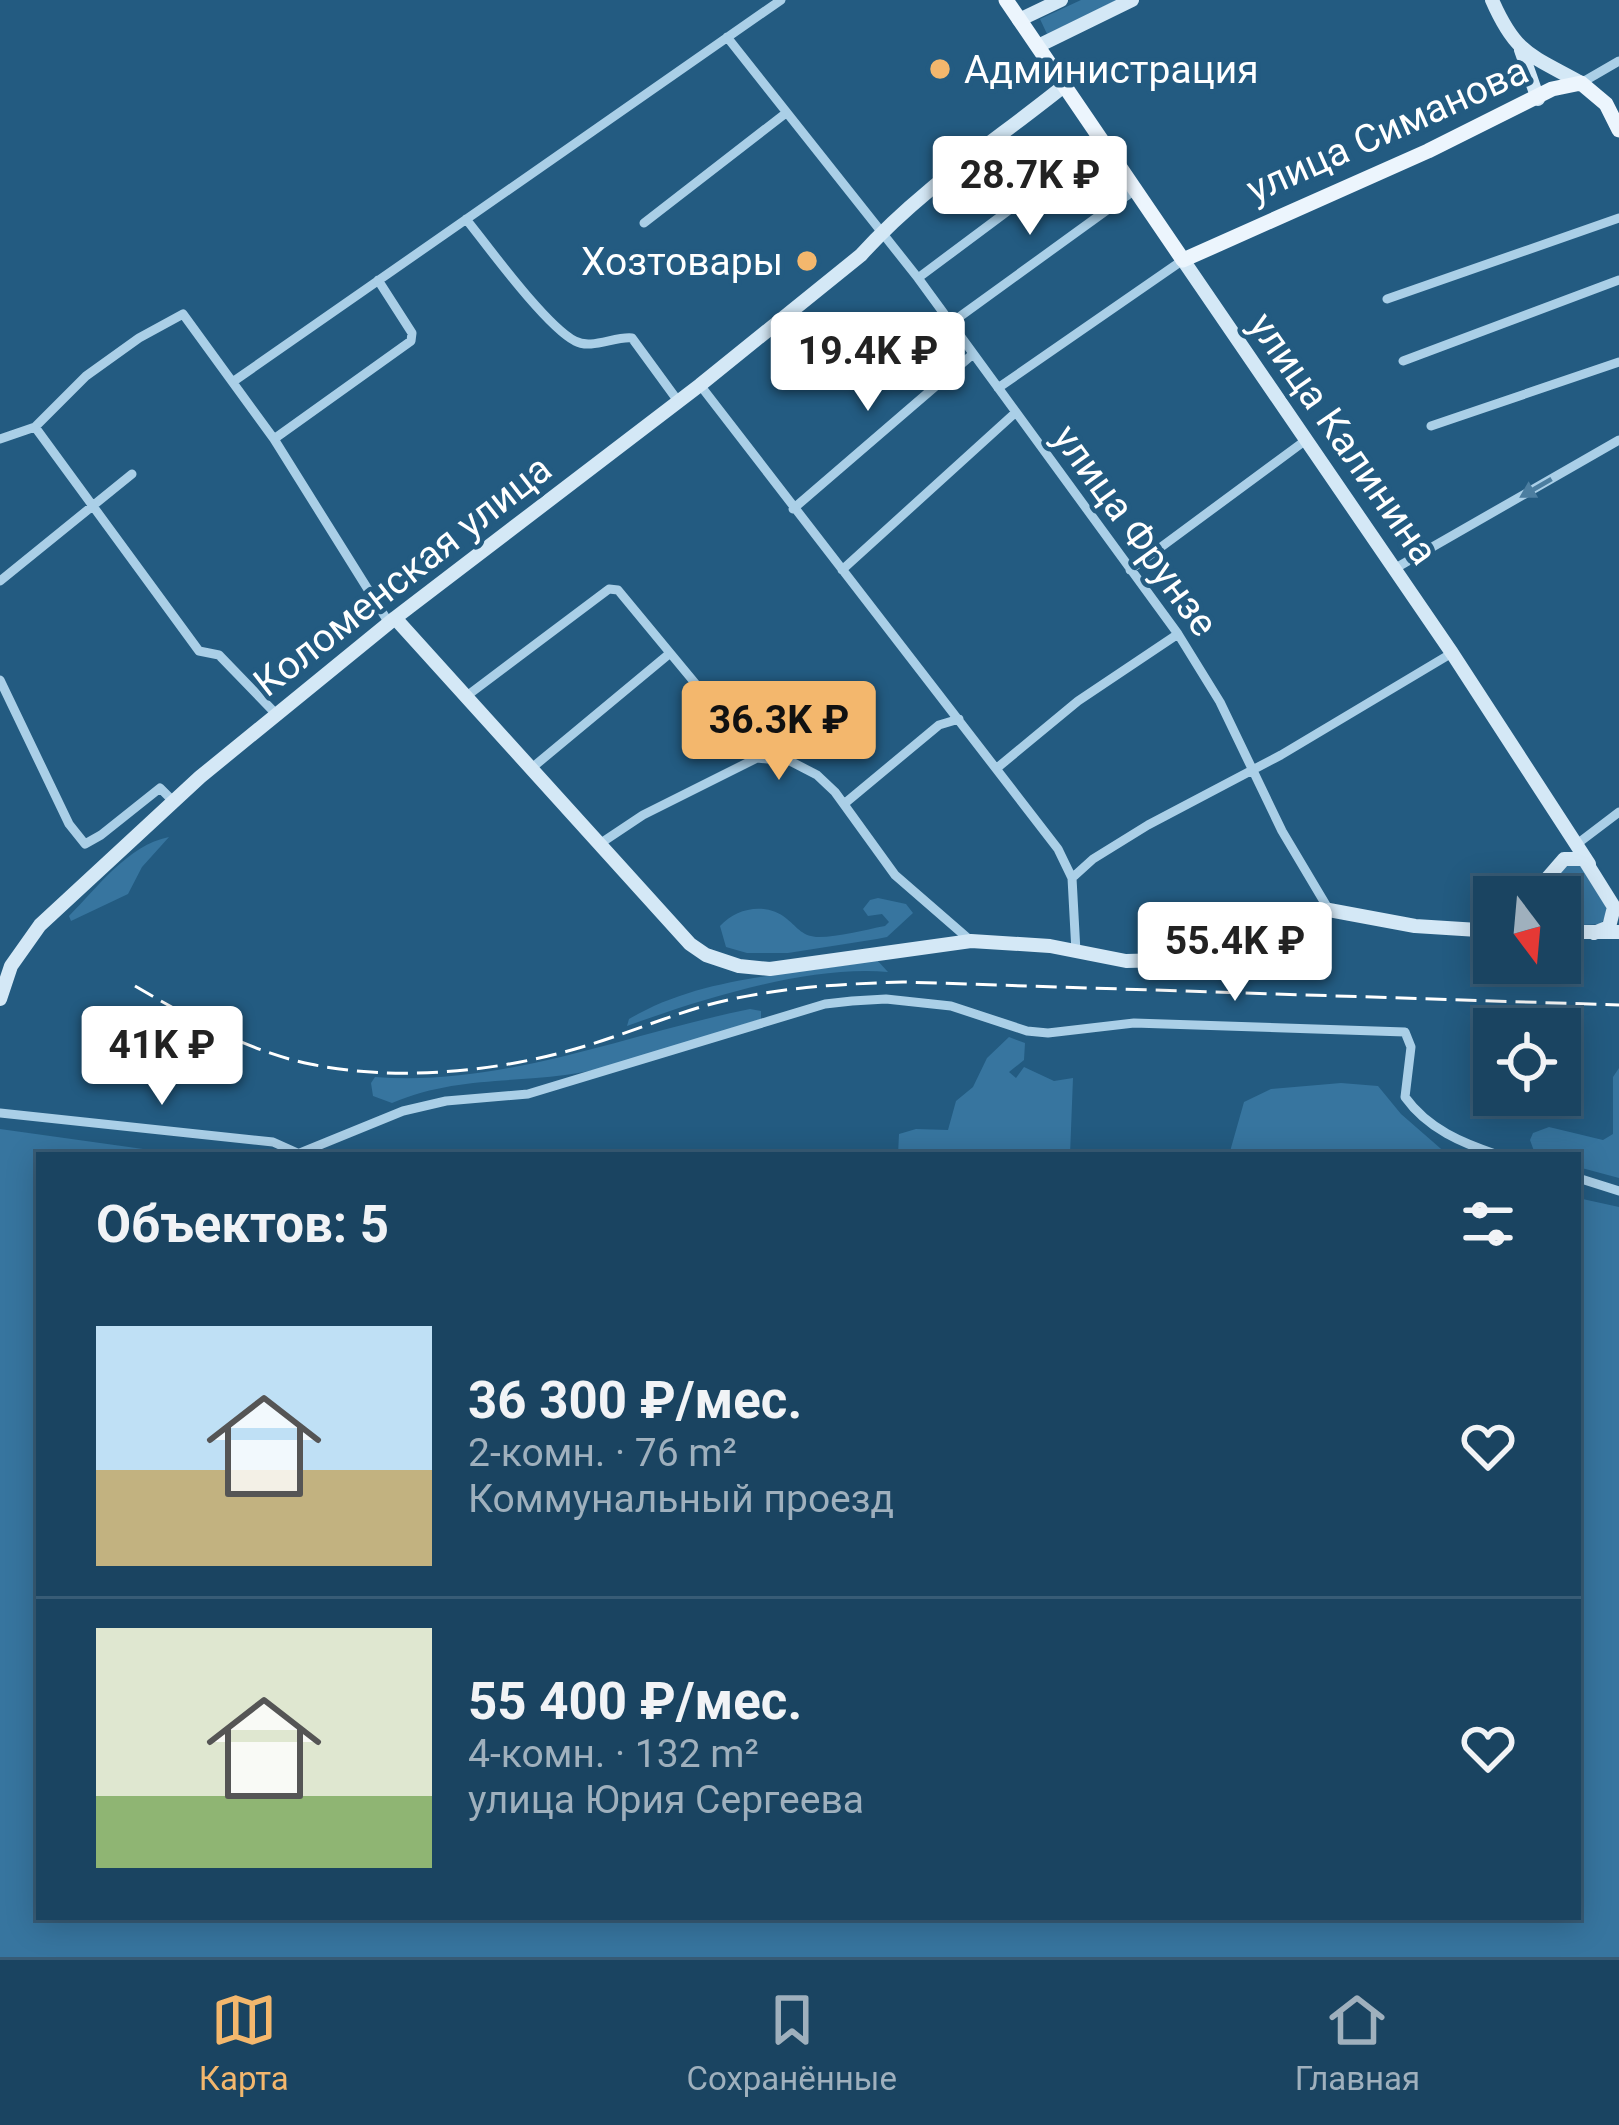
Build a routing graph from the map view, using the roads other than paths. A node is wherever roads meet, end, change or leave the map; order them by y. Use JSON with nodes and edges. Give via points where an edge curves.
{"nodes":[{"id":1,"x":782,"y":0,"type":"edge"},
{"id":2,"x":1006,"y":0,"type":"edge"},
{"id":3,"x":1061,"y":0,"type":"edge"},
{"id":4,"x":1132,"y":0,"type":"edge"},
{"id":5,"x":1492,"y":0,"type":"edge"},
{"id":6,"x":1036,"y":11,"type":"junction"},
{"id":7,"x":1019,"y":20,"type":"junction"},
{"id":8,"x":727,"y":38,"type":"junction"},
{"id":9,"x":1045,"y":42,"type":"junction"},
{"id":10,"x":1521,"y":50,"type":"junction"},
{"id":11,"x":1619,"y":61,"type":"edge"},
{"id":12,"x":1581,"y":82,"type":"junction"},
{"id":13,"x":1065,"y":85,"type":"junction"},
{"id":14,"x":1538,"y":99,"type":"junction"},
{"id":15,"x":785,"y":113,"type":"junction"},
{"id":16,"x":1619,"y":130,"type":"edge"},
{"id":17,"x":1103,"y":140,"type":"junction"},
{"id":18,"x":1136,"y":189,"type":"junction"},
{"id":19,"x":1619,"y":218,"type":"edge"},
{"id":20,"x":466,"y":219,"type":"junction"},
{"id":21,"x":644,"y":223,"type":"dead end"},
{"id":22,"x":880,"y":234,"type":"junction"},
{"id":23,"x":1183,"y":260,"type":"junction"},
{"id":24,"x":918,"y":278,"type":"junction"},
{"id":25,"x":378,"y":280,"type":"junction"},
{"id":26,"x":1619,"y":280,"type":"edge"},
{"id":27,"x":1387,"y":298,"type":"dead end"},
{"id":28,"x":951,"y":323,"type":"junction"},
{"id":29,"x":973,"y":354,"type":"junction"},
{"id":30,"x":1403,"y":361,"type":"dead end"},
{"id":31,"x":1619,"y":362,"type":"edge"},
{"id":32,"x":234,"y":382,"type":"junction"},
{"id":33,"x":700,"y":385,"type":"junction"},
{"id":34,"x":998,"y":388,"type":"junction"},
{"id":35,"x":678,"y":401,"type":"junction"},
{"id":36,"x":1015,"y":413,"type":"junction"},
{"id":37,"x":1431,"y":426,"type":"dead end"},
{"id":38,"x":34,"y":427,"type":"junction"},
{"id":39,"x":0,"y":439,"type":"edge"},
{"id":40,"x":274,"y":440,"type":"junction"},
{"id":41,"x":1306,"y":440,"type":"junction"},
{"id":42,"x":1619,"y":440,"type":"edge"},
{"id":43,"x":132,"y":474,"type":"dead end"},
{"id":44,"x":92,"y":507,"type":"junction"},
{"id":45,"x":793,"y":508,"type":"junction"},
{"id":46,"x":1394,"y":569,"type":"junction"},
{"id":47,"x":842,"y":570,"type":"junction"},
{"id":48,"x":1130,"y":570,"type":"junction"},
{"id":49,"x":0,"y":581,"type":"edge"},
{"id":50,"x":392,"y":620,"type":"junction"},
{"id":51,"x":1178,"y":634,"type":"junction"},
{"id":52,"x":1452,"y":652,"type":"junction"},
{"id":53,"x":669,"y":654,"type":"junction"},
{"id":54,"x":0,"y":680,"type":"edge"},
{"id":55,"x":468,"y":695,"type":"junction"},
{"id":56,"x":278,"y":716,"type":"junction"},
{"id":57,"x":959,"y":719,"type":"junction"},
{"id":58,"x":757,"y":758,"type":"junction"},
{"id":59,"x":532,"y":767,"type":"junction"},
{"id":60,"x":997,"y":768,"type":"junction"},
{"id":61,"x":1252,"y":768,"type":"junction"},
{"id":62,"x":172,"y":801,"type":"junction"},
{"id":63,"x":844,"y":805,"type":"junction"},
{"id":64,"x":1619,"y":812,"type":"edge"},
{"id":65,"x":1567,"y":830,"type":"junction"},
{"id":66,"x":601,"y":843,"type":"junction"},
{"id":67,"x":1577,"y":844,"type":"junction"},
{"id":68,"x":1558,"y":863,"type":"junction"},
{"id":69,"x":1589,"y":864,"type":"junction"},
{"id":70,"x":1548,"y":876,"type":"edge"},
{"id":71,"x":1072,"y":878,"type":"junction"},
{"id":72,"x":1328,"y":910,"type":"junction"},
{"id":73,"x":1473,"y":931,"type":"edge"},
{"id":74,"x":1619,"y":932,"type":"edge"},
{"id":75,"x":1581,"y":933,"type":"edge"},
{"id":76,"x":1594,"y":933,"type":"junction"},
{"id":77,"x":971,"y":941,"type":"junction"},
{"id":78,"x":1076,"y":952,"type":"junction"},
{"id":79,"x":6,"y":964,"type":"edge"},
{"id":80,"x":0,"y":999,"type":"edge"},
{"id":81,"x":0,"y":1113,"type":"edge"},
{"id":82,"x":296,"y":1152,"type":"edge"},
{"id":83,"x":306,"y":1152,"type":"edge"},
{"id":84,"x":1489,"y":1152,"type":"edge"},
{"id":85,"x":1581,"y":1179,"type":"edge"},
{"id":86,"x":1619,"y":1191,"type":"edge"}],
"edges":[{"from":1,"to":8,"type":"street"},
{"from":2,"to":7,"type":"main road","name":"улица Калинина"},
{"from":3,"to":6,"type":"street"},
{"from":4,"to":9,"type":"street"},
{"from":5,"to":10,"type":"street"},
{"from":6,"to":7,"type":"street"},
{"from":6,"to":9,"type":"street","via":[[1032,24]]},
{"from":7,"to":9,"type":"main road","name":"улица Калинина"},
{"from":8,"to":15,"type":"street","name":"улица Фрунзе"},
{"from":8,"to":20,"type":"street"},
{"from":9,"to":13,"type":"main road","name":"улица Калинина"},
{"from":10,"to":12,"type":"street"},
{"from":10,"to":14,"type":"street"},
{"from":11,"to":12,"type":"street","name":"улица Симанова"},
{"from":12,"to":14,"type":"main road","name":"улица Симанова"},
{"from":12,"to":16,"type":"main road"},
{"from":13,"to":17,"type":"main road","name":"улица Калинина"},
{"from":13,"to":22,"type":"street","name":"Коломенская улица"},
{"from":14,"to":23,"type":"main road","name":"улица Симанова"},
{"from":15,"to":21,"type":"street"},
{"from":15,"to":22,"type":"street","name":"улица Фрунзе"},
{"from":17,"to":18,"type":"main road","name":"улица Калинина"},
{"from":17,"to":24,"type":"street"},
{"from":18,"to":23,"type":"main road","name":"улица Калинина"},
{"from":18,"to":28,"type":"street"},
{"from":19,"to":27,"type":"street"},
{"from":20,"to":25,"type":"street"},
{"from":20,"to":35,"type":"street","via":[[572,339],[632,338]]},
{"from":22,"to":24,"type":"street","name":"улица Фрунзе"},
{"from":22,"to":33,"type":"street","name":"Коломенская улица"},
{"from":23,"to":34,"type":"street"},
{"from":23,"to":41,"type":"street","name":"улица Калинина"},
{"from":24,"to":28,"type":"street","name":"улица Фрунзе"},
{"from":25,"to":32,"type":"street"},
{"from":25,"to":40,"type":"street","via":[[411,341]]},
{"from":26,"to":30,"type":"street"},
{"from":28,"to":29,"type":"street","name":"улица Фрунзе"},
{"from":29,"to":34,"type":"street","name":"улица Фрунзе"},
{"from":29,"to":45,"type":"street"},
{"from":31,"to":37,"type":"street"},
{"from":32,"to":38,"type":"street","via":[[183,314],[86,376]]},
{"from":32,"to":40,"type":"street"},
{"from":33,"to":35,"type":"street","name":"Коломенская улица"},
{"from":33,"to":45,"type":"street"},
{"from":34,"to":36,"type":"street","name":"улица Фрунзе"},
{"from":35,"to":50,"type":"street","name":"Коломенская улица"},
{"from":36,"to":47,"type":"street"},
{"from":36,"to":48,"type":"street","name":"улица Фрунзе"},
{"from":38,"to":39,"type":"street"},
{"from":38,"to":44,"type":"street"},
{"from":40,"to":50,"type":"street"},
{"from":41,"to":46,"type":"street","name":"улица Калинина"},
{"from":41,"to":48,"type":"street"},
{"from":42,"to":46,"type":"street","one_way":true},
{"from":43,"to":44,"type":"street"},
{"from":44,"to":49,"type":"street"},
{"from":44,"to":56,"type":"street","via":[[200,651],[219,655]]},
{"from":45,"to":47,"type":"street"},
{"from":46,"to":52,"type":"street","name":"улица Калинина"},
{"from":47,"to":57,"type":"street"},
{"from":48,"to":51,"type":"street","name":"улица Фрунзе"},
{"from":50,"to":55,"type":"street"},
{"from":50,"to":56,"type":"street","name":"Коломенская улица"},
{"from":51,"to":60,"type":"street","via":[[1078,700]]},
{"from":51,"to":61,"type":"street","name":"улица Фрунзе"},
{"from":52,"to":61,"type":"street"},
{"from":52,"to":65,"type":"street","name":"улица Калинина"},
{"from":53,"to":55,"type":"street","via":[[609,589]]},
{"from":53,"to":58,"type":"street"},
{"from":53,"to":59,"type":"street"},
{"from":54,"to":62,"type":"street","via":[[85,844],[160,788]]},
{"from":55,"to":59,"type":"street"},
{"from":56,"to":62,"type":"street","name":"Коломенская улица"},
{"from":57,"to":60,"type":"street"},
{"from":57,"to":63,"type":"street","via":[[939,725]]},
{"from":58,"to":63,"type":"street","via":[[804,766]]},
{"from":58,"to":66,"type":"street"},
{"from":59,"to":66,"type":"street"},
{"from":60,"to":71,"type":"street"},
{"from":61,"to":71,"type":"street"},
{"from":61,"to":72,"type":"street","name":"улица Фрунзе"},
{"from":62,"to":79,"type":"street","name":"Коломенская улица"},
{"from":63,"to":77,"type":"street","via":[[895,875]]},
{"from":64,"to":67,"type":"street"},
{"from":65,"to":67,"type":"street","name":"улица Калинина"},
{"from":65,"to":68,"type":"street","via":[[1570,846]]},
{"from":66,"to":77,"type":"street","via":[[690,944],[739,966],[808,967]]},
{"from":67,"to":69,"type":"street","name":"улица Калинина"},
{"from":68,"to":69,"type":"street","via":[[1574,856]]},
{"from":68,"to":70,"type":"street"},
{"from":69,"to":76,"type":"street","name":"улица Калинина","via":[[1614,907],[1609,927]]},
{"from":71,"to":78,"type":"street"},
{"from":72,"to":73,"type":"street"},
{"from":72,"to":78,"type":"street","via":[[1166,960]]},
{"from":74,"to":76,"type":"street"},
{"from":75,"to":76,"type":"street"},
{"from":77,"to":78,"type":"street"},
{"from":79,"to":80,"type":"street","name":"Коломенская улица"},
{"from":81,"to":82,"type":"street","via":[[273,1142]]},
{"from":83,"to":84,"type":"street","via":[[403,1111],[527,1094],[825,1004],[886,1000],[951,1006],[1048,1034],[1134,1023],[1405,1032],[1405,1097],[1415,1112]]},
{"from":85,"to":86,"type":"street"}]}
